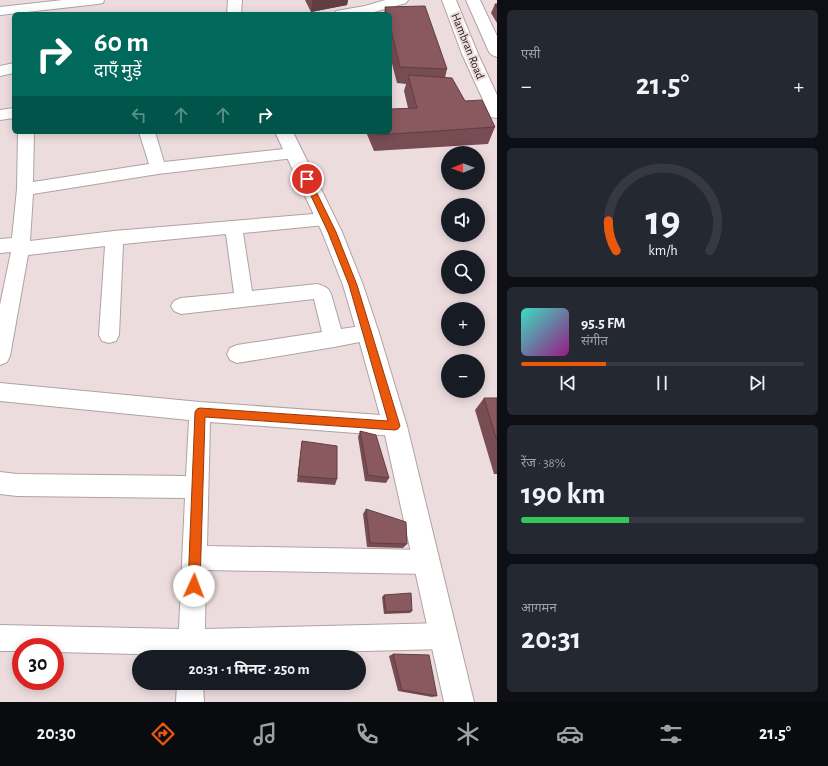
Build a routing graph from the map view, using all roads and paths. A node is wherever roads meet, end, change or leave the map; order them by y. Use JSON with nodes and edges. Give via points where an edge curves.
{"nodes":[{"id":1,"x":98,"y":0,"type":"edge"},
{"id":2,"x":235,"y":0,"type":"edge"},
{"id":3,"x":401,"y":0,"type":"edge"},
{"id":4,"x":449,"y":0,"type":"edge"},
{"id":5,"x":472,"y":0,"type":"edge"},
{"id":6,"x":60,"y":2,"type":"edge"},
{"id":7,"x":0,"y":11,"type":"edge"},
{"id":8,"x":234,"y":12,"type":"edge"},
{"id":9,"x":354,"y":12,"type":"edge"},
{"id":10,"x":496,"y":47,"type":"edge"},
{"id":11,"x":468,"y":49,"type":"junction"},
{"id":12,"x":12,"y":68,"type":"edge"},
{"id":13,"x":0,"y":71,"type":"edge"},
{"id":14,"x":12,"y":113,"type":"edge"},
{"id":15,"x":497,"y":113,"type":"edge"},
{"id":16,"x":0,"y":115,"type":"edge"},
{"id":17,"x":26,"y":134,"type":"edge"},
{"id":18,"x":148,"y":134,"type":"edge"},
{"id":19,"x":285,"y":134,"type":"edge"},
{"id":20,"x":294,"y":153,"type":"junction"},
{"id":21,"x":158,"y":168,"type":"junction"},
{"id":22,"x":25,"y":189,"type":"junction"},
{"id":23,"x":325,"y":219,"type":"junction"},
{"id":24,"x":234,"y":228,"type":"junction"},
{"id":25,"x":114,"y":238,"type":"junction"},
{"id":26,"x":0,"y":246,"type":"edge"},
{"id":27,"x":20,"y":247,"type":"junction"},
{"id":28,"x":244,"y":298,"type":"junction"},
{"id":29,"x":181,"y":306,"type":"dead end"},
{"id":30,"x":368,"y":333,"type":"junction"},
{"id":31,"x":110,"y":336,"type":"dead end"},
{"id":32,"x":334,"y":339,"type":"junction"},
{"id":33,"x":237,"y":354,"type":"dead end"},
{"id":34,"x":0,"y":356,"type":"edge"},
{"id":35,"x":0,"y":392,"type":"edge"},
{"id":36,"x":200,"y":412,"type":"junction"},
{"id":37,"x":395,"y":426,"type":"junction"},
{"id":38,"x":0,"y":483,"type":"edge"},
{"id":39,"x":198,"y":487,"type":"junction"},
{"id":40,"x":195,"y":558,"type":"junction"},
{"id":41,"x":427,"y":562,"type":"junction"},
{"id":42,"x":444,"y":636,"type":"junction"},
{"id":43,"x":0,"y":638,"type":"edge"},
{"id":44,"x":192,"y":649,"type":"edge"},
{"id":45,"x":190,"y":690,"type":"edge"},
{"id":46,"x":190,"y":702,"type":"edge"},
{"id":47,"x":459,"y":702,"type":"edge"}],
"edges":[{"from":1,"to":6,"type":"street"},
{"from":2,"to":8,"type":"street"},
{"from":3,"to":9,"type":"street"},
{"from":4,"to":11,"type":"street","name":"Hambran Road"},
{"from":5,"to":10,"type":"street","name":"Hambran Road"},
{"from":6,"to":7,"type":"street"},
{"from":10,"to":11,"type":"street"},
{"from":11,"to":15,"type":"street","name":"Hambran Road"},
{"from":12,"to":13,"type":"street"},
{"from":14,"to":16,"type":"street"},
{"from":17,"to":22,"type":"street"},
{"from":18,"to":21,"type":"street"},
{"from":19,"to":20,"type":"street"},
{"from":20,"to":21,"type":"street"},
{"from":20,"to":23,"type":"street"},
{"from":21,"to":22,"type":"street"},
{"from":22,"to":27,"type":"street"},
{"from":23,"to":24,"type":"street"},
{"from":23,"to":30,"type":"street","via":[[353,285]]},
{"from":24,"to":25,"type":"street"},
{"from":24,"to":28,"type":"street"},
{"from":25,"to":27,"type":"street"},
{"from":25,"to":31,"type":"street"},
{"from":26,"to":27,"type":"street"},
{"from":27,"to":34,"type":"street"},
{"from":28,"to":29,"type":"street"},
{"from":28,"to":32,"type":"street","via":[[317,291],[322,294]]},
{"from":30,"to":32,"type":"street"},
{"from":30,"to":37,"type":"street"},
{"from":32,"to":33,"type":"street"},
{"from":35,"to":36,"type":"street"},
{"from":36,"to":37,"type":"street"},
{"from":36,"to":39,"type":"street"},
{"from":37,"to":41,"type":"street"},
{"from":38,"to":39,"type":"street"},
{"from":39,"to":40,"type":"street"},
{"from":40,"to":41,"type":"street"},
{"from":40,"to":44,"type":"street"},
{"from":41,"to":42,"type":"street"},
{"from":42,"to":44,"type":"street"},
{"from":42,"to":47,"type":"street"},
{"from":43,"to":44,"type":"street"},
{"from":45,"to":46,"type":"street"}]}
